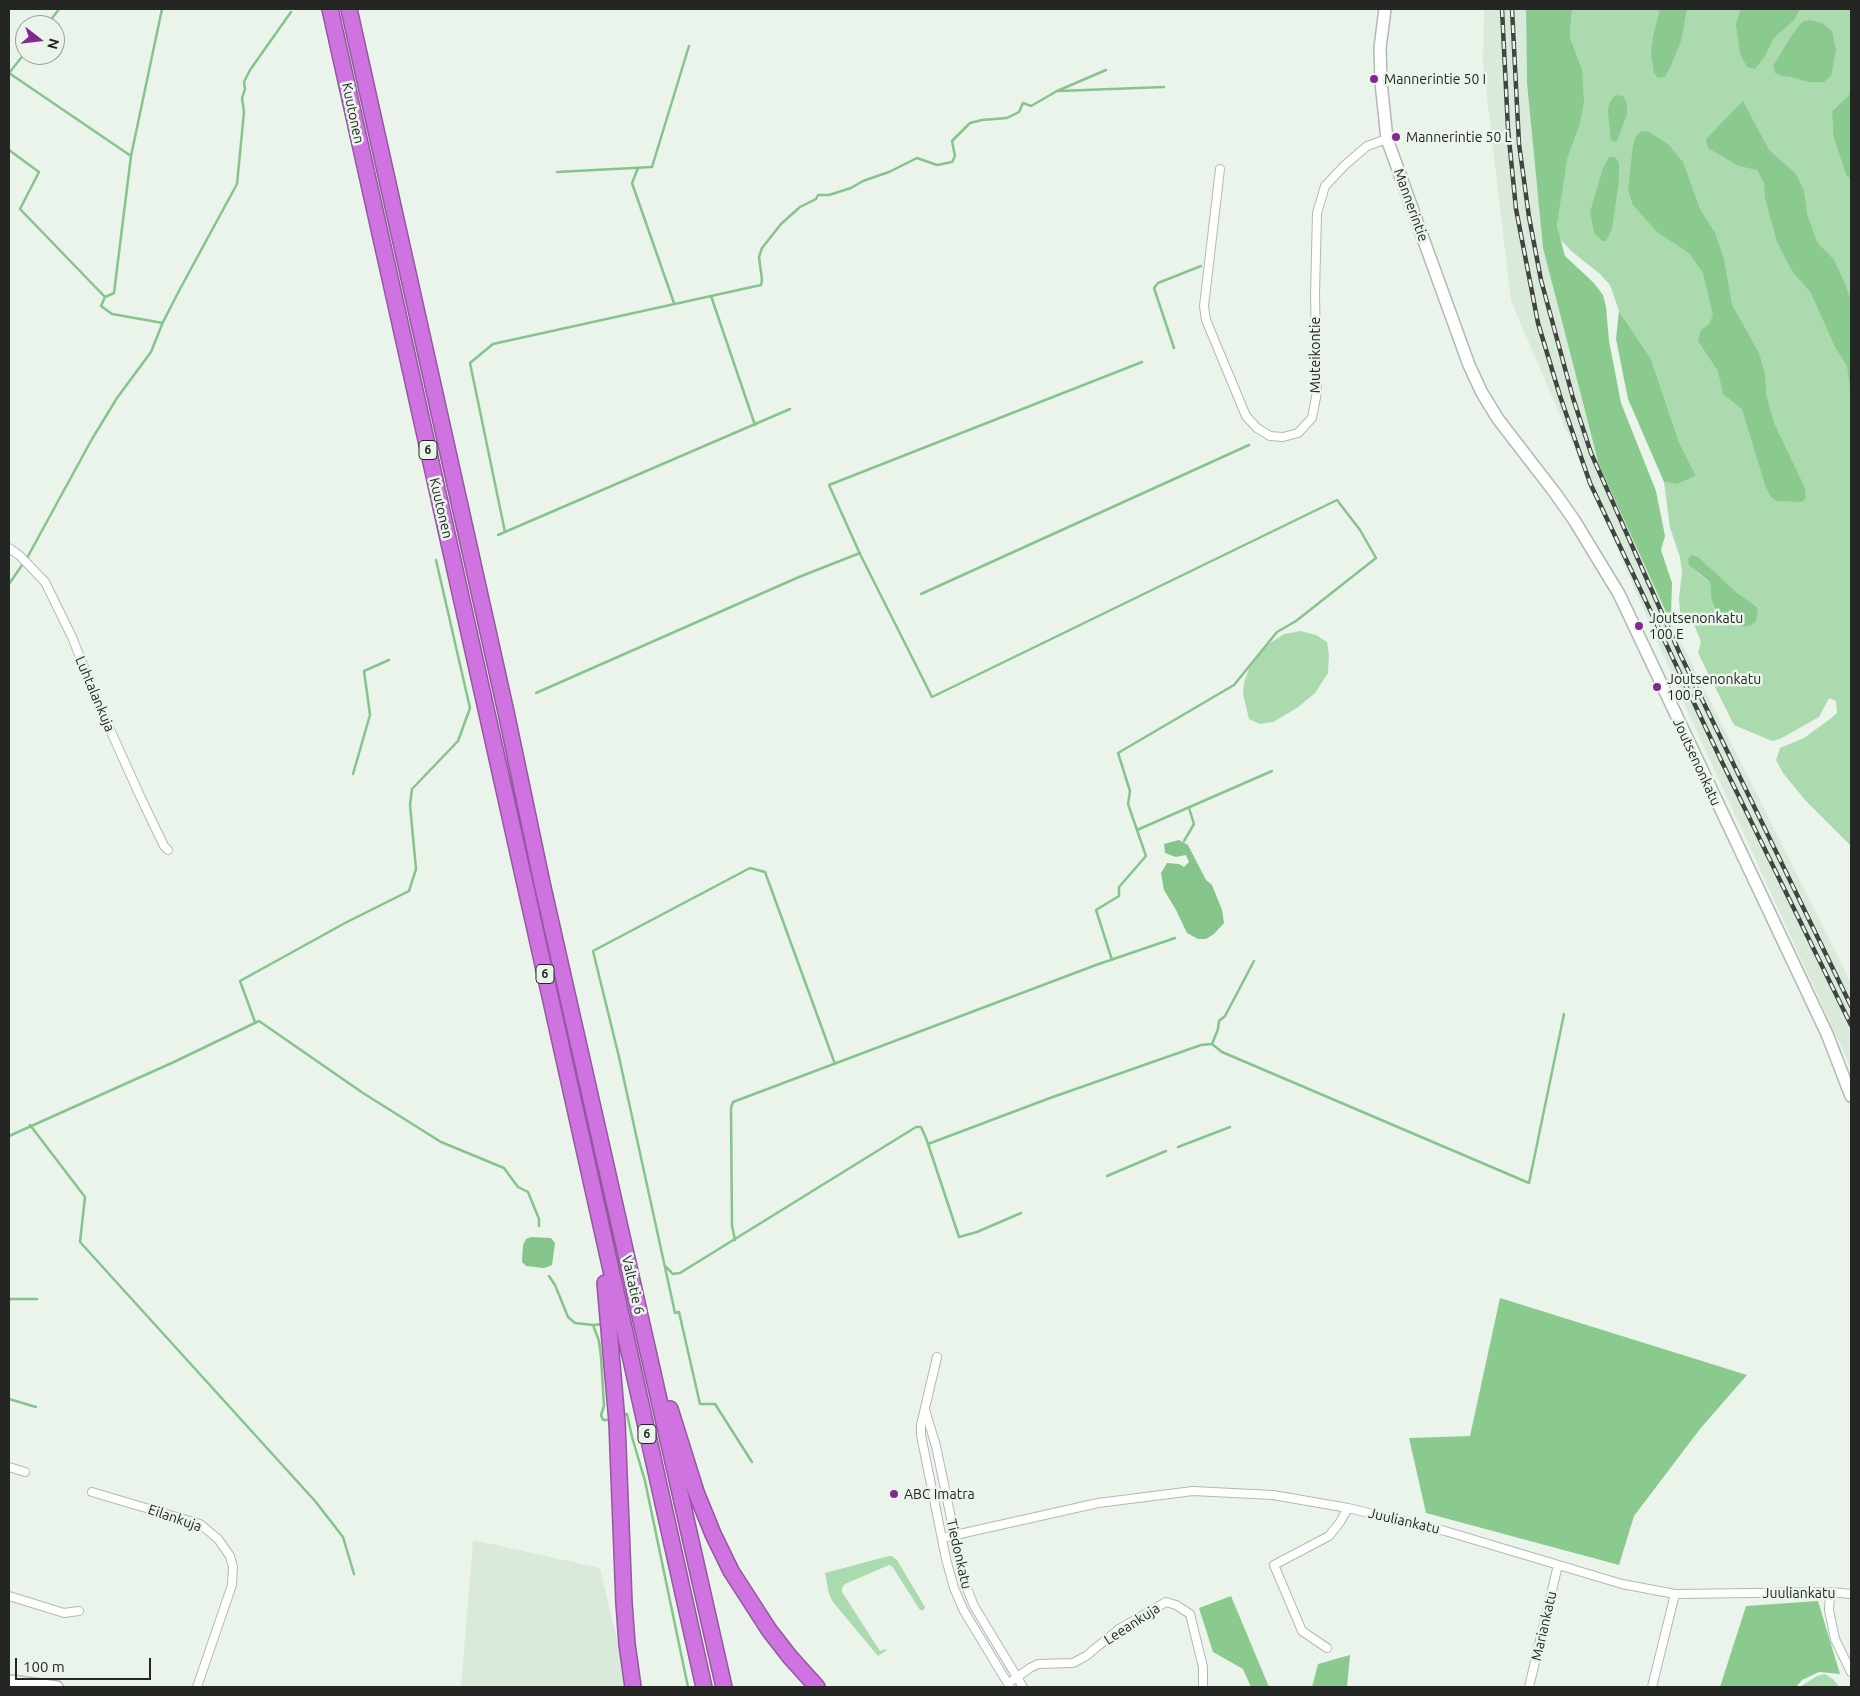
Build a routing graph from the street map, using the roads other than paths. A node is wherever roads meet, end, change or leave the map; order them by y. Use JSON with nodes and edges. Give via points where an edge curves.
{"nodes":[{"id":1,"x":330,"y":9,"type":"edge"},
{"id":2,"x":348,"y":9,"type":"edge"},
{"id":3,"x":1385,"y":9,"type":"edge"},
{"id":4,"x":1388,"y":140,"type":"junction"},
{"id":5,"x":1220,"y":169,"type":"dead end"},
{"id":6,"x":1482,"y":393,"type":"joint"},
{"id":7,"x":9,"y":548,"type":"edge"},
{"id":8,"x":168,"y":850,"type":"dead end"},
{"id":9,"x":542,"y":883,"type":"joint"},
{"id":10,"x":527,"y":890,"type":"joint"},
{"id":11,"x":1851,"y":1096,"type":"edge"},
{"id":12,"x":591,"y":1180,"type":"junction"},
{"id":13,"x":638,"y":1305,"type":"junction"},
{"id":14,"x":937,"y":1357,"type":"dead end"},
{"id":15,"x":925,"y":1409,"type":"junction"},
{"id":16,"x":9,"y":1467,"type":"edge"},
{"id":17,"x":25,"y":1472,"type":"dead end"},
{"id":18,"x":92,"y":1492,"type":"dead end"},
{"id":19,"x":1348,"y":1508,"type":"junction"},
{"id":20,"x":954,"y":1535,"type":"junction"},
{"id":21,"x":942,"y":1538,"type":"junction"},
{"id":22,"x":1558,"y":1565,"type":"junction"},
{"id":23,"x":1830,"y":1592,"type":"junction"},
{"id":24,"x":1675,"y":1594,"type":"junction"},
{"id":25,"x":1851,"y":1594,"type":"edge"},
{"id":26,"x":9,"y":1596,"type":"edge"},
{"id":27,"x":79,"y":1611,"type":"dead end"},
{"id":28,"x":1326,"y":1648,"type":"dead end"},
{"id":29,"x":1851,"y":1672,"type":"edge"},
{"id":30,"x":1017,"y":1677,"type":"junction"},
{"id":31,"x":9,"y":1681,"type":"edge"},
{"id":32,"x":1009,"y":1686,"type":"edge"},
{"id":33,"x":56,"y":1687,"type":"edge"},
{"id":34,"x":197,"y":1687,"type":"edge"},
{"id":35,"x":633,"y":1687,"type":"edge"},
{"id":36,"x":704,"y":1687,"type":"edge"},
{"id":37,"x":724,"y":1687,"type":"edge"},
{"id":38,"x":817,"y":1687,"type":"edge"},
{"id":39,"x":1023,"y":1687,"type":"edge"},
{"id":40,"x":1202,"y":1687,"type":"edge"},
{"id":41,"x":1529,"y":1687,"type":"edge"},
{"id":42,"x":1652,"y":1687,"type":"edge"}],
"edges":[{"from":1,"to":10,"type":"highway","name":"Kuutonen","number":"6"},
{"from":2,"to":9,"type":"highway","name":"Kuutonen","number":"6"},
{"from":3,"to":4,"type":"street","name":"Mannerintie","via":[[1380,57]]},
{"from":4,"to":5,"type":"street","name":"Muteikontie","via":[[1366,146],[1325,186],[1317,213],[1314,295],[1318,392],[1312,418],[1298,433],[1284,437],[1270,436],[1246,416],[1206,320],[1204,306]]},
{"from":4,"to":6,"type":"street","name":"Mannerintie"},
{"from":6,"to":11,"type":"street","name":"Joutsenonkatu","via":[[1498,420],[1556,493],[1619,594],[1826,1034]]},
{"from":7,"to":8,"type":"street","name":"Luhtalankuja","via":[[45,582],[136,788]]},
{"from":9,"to":13,"type":"highway","name":"Valtatie 6","number":"6"},
{"from":10,"to":12,"type":"highway","name":"Valtatie 6","number":"6"},
{"from":12,"to":35,"type":"highway","via":[[614,1368],[624,1603]]},
{"from":12,"to":36,"type":"highway","name":"Valtatie 6","number":"6"},
{"from":13,"to":37,"type":"highway","name":"Valtatie 6","number":"6"},
{"from":13,"to":38,"type":"highway","via":[[712,1534],[731,1571],[769,1630]]},
{"from":14,"to":15,"type":"street","name":"Tiedonkatu"},
{"from":15,"to":20,"type":"street","name":"Tiedonkatu"},
{"from":15,"to":21,"type":"street","name":"Tiedonkatu","via":[[921,1434]]},
{"from":16,"to":17,"type":"street"},
{"from":18,"to":34,"type":"street","name":"Eilankuja","via":[[200,1524],[218,1539],[230,1556],[232,1584]]},
{"from":19,"to":20,"type":"street","name":"Juuliankatu","via":[[1273,1495],[1194,1491],[1098,1503]]},
{"from":19,"to":22,"type":"street","name":"Juuliankatu","via":[[1445,1531]]},
{"from":19,"to":28,"type":"street","via":[[1329,1536],[1274,1565],[1302,1631]]},
{"from":20,"to":21,"type":"street","name":"Juuliankatu"},
{"from":20,"to":30,"type":"street","name":"Tiedonkatu","via":[[964,1581],[974,1606]]},
{"from":21,"to":32,"type":"street","name":"Tiedonkatu","via":[[954,1588],[964,1611]]},
{"from":22,"to":24,"type":"street","name":"Juuliankatu","via":[[1622,1584]]},
{"from":22,"to":41,"type":"street","name":"Mariankatu"},
{"from":23,"to":24,"type":"street","name":"Juuliankatu"},
{"from":23,"to":25,"type":"street","name":"Juuliankatu"},
{"from":23,"to":29,"type":"street","via":[[1829,1610],[1835,1639]]},
{"from":24,"to":42,"type":"street"},
{"from":26,"to":27,"type":"street","via":[[64,1613]]},
{"from":30,"to":32,"type":"street","name":"Leeankuja"},
{"from":30,"to":39,"type":"street","name":"Tiedonkatu"},
{"from":30,"to":40,"type":"street","name":"Leeankuja","via":[[1038,1664],[1073,1663],[1120,1629],[1166,1602],[1190,1614],[1204,1667]]},
{"from":31,"to":33,"type":"street"}]}
